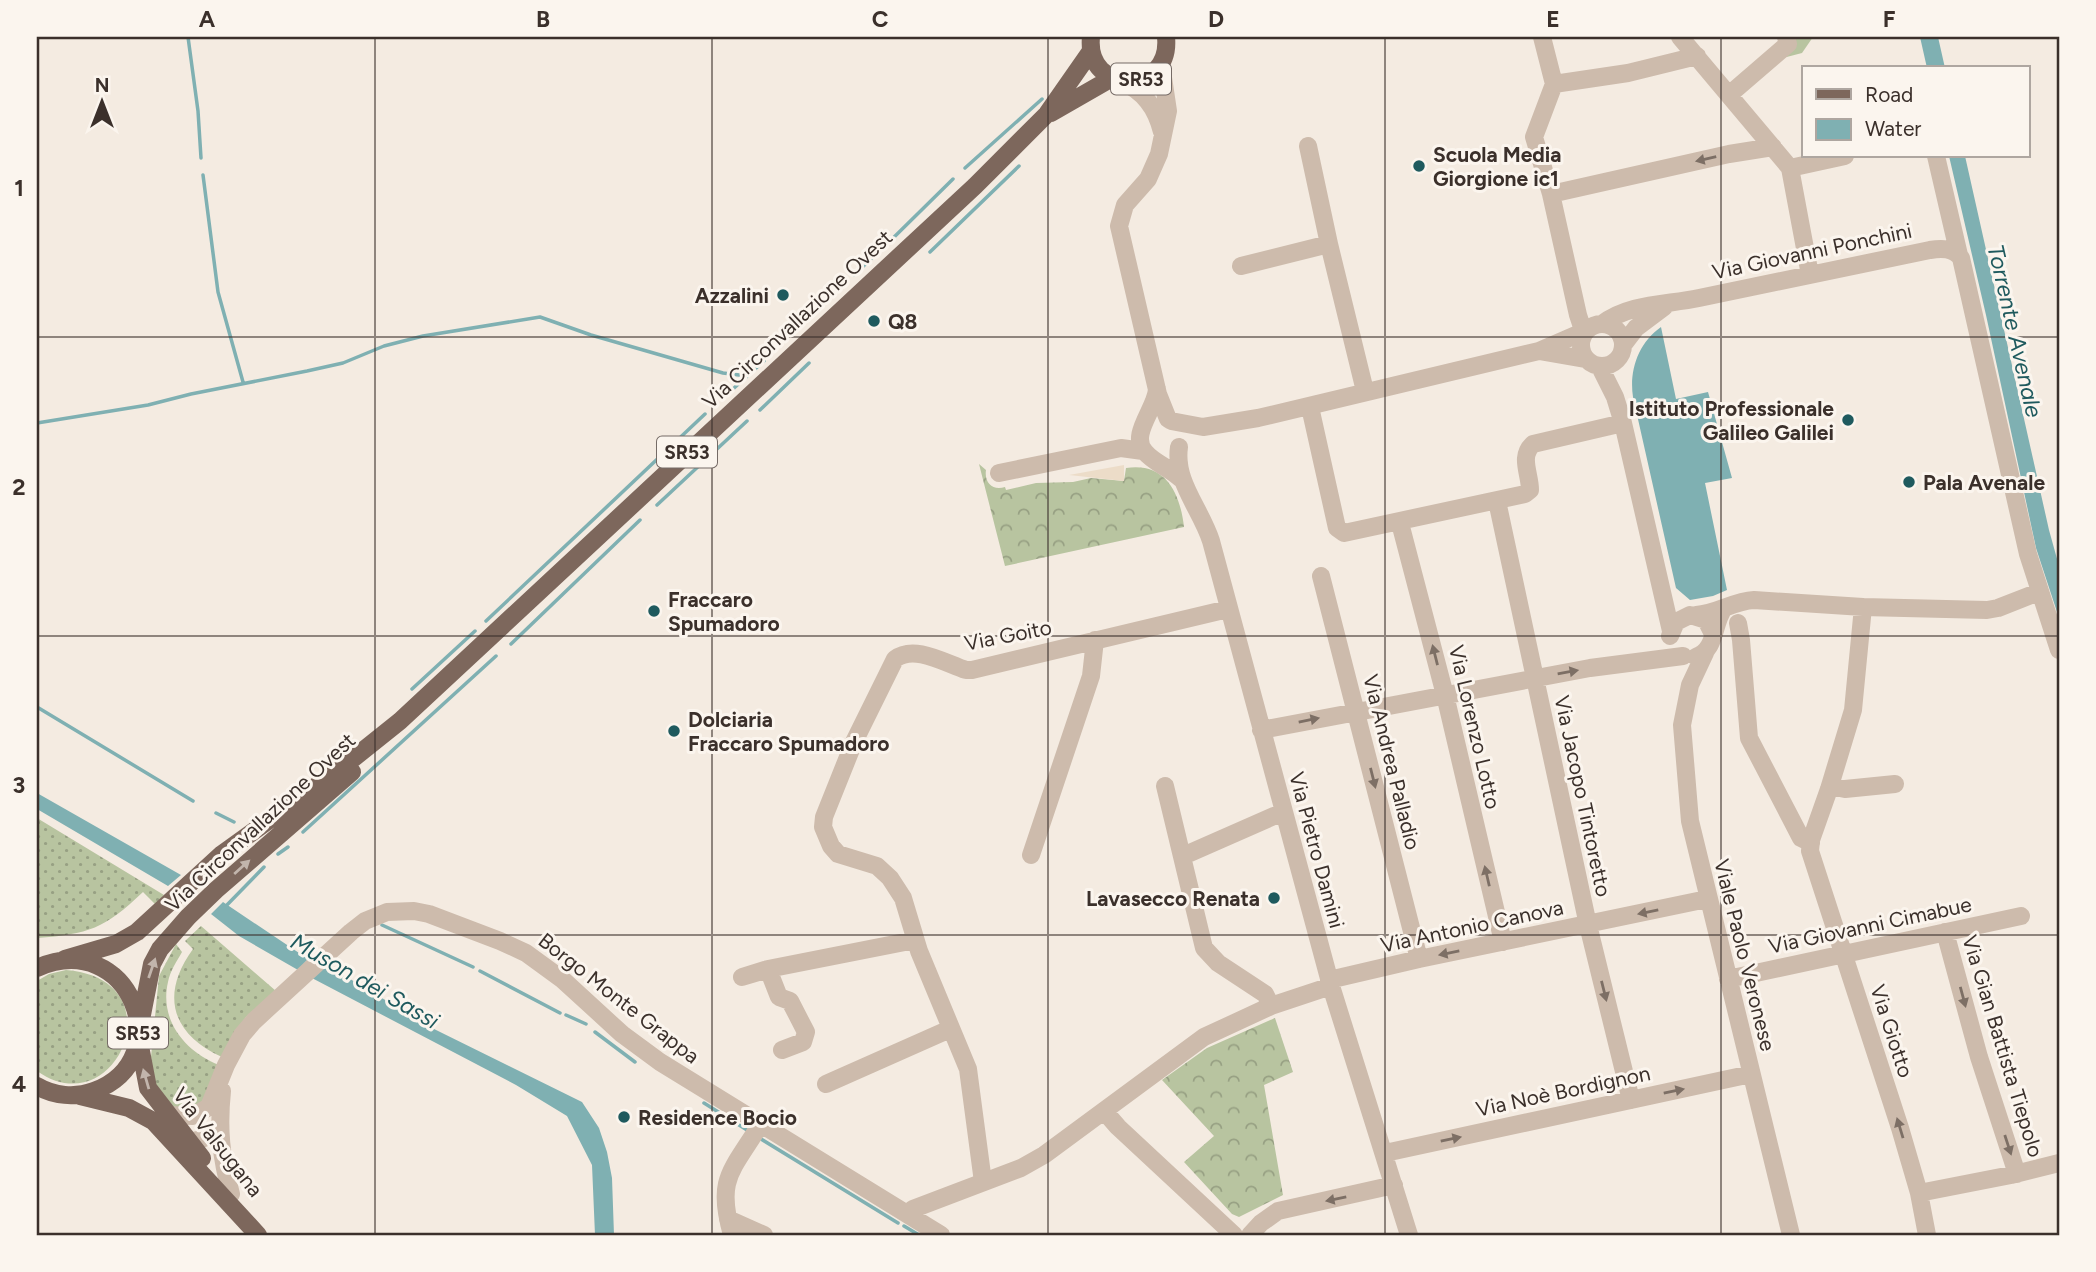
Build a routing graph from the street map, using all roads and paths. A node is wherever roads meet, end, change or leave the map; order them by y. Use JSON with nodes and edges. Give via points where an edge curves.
{"nodes":[{"id":1,"x":1167,"y":37,"type":"edge"},
{"id":2,"x":1542,"y":37,"type":"edge"},
{"id":3,"x":1680,"y":37,"type":"edge"},
{"id":4,"x":1786,"y":37,"type":"edge"},
{"id":5,"x":1091,"y":44,"type":"edge"},
{"id":6,"x":1697,"y":56,"type":"junction"},
{"id":7,"x":1161,"y":64,"type":"junction"},
{"id":8,"x":1117,"y":79,"type":"junction"},
{"id":9,"x":1554,"y":84,"type":"junction"},
{"id":10,"x":1730,"y":94,"type":"junction"},
{"id":11,"x":1047,"y":114,"type":"junction"},
{"id":12,"x":1162,"y":132,"type":"junction"},
{"id":13,"x":1308,"y":145,"type":"dead end"},
{"id":14,"x":1773,"y":147,"type":"junction"},
{"id":15,"x":1836,"y":158,"type":"edge"},
{"id":16,"x":1936,"y":158,"type":"edge"},
{"id":17,"x":1790,"y":168,"type":"junction"},
{"id":18,"x":1551,"y":194,"type":"junction"},
{"id":19,"x":1329,"y":244,"type":"junction"},
{"id":20,"x":1960,"y":257,"type":"junction"},
{"id":21,"x":1241,"y":266,"type":"dead end"},
{"id":22,"x":1810,"y":275,"type":"junction"},
{"id":23,"x":1670,"y":303,"type":"junction"},
{"id":24,"x":1590,"y":325,"type":"junction"},
{"id":25,"x":1622,"y":350,"type":"junction"},
{"id":26,"x":1539,"y":351,"type":"junction"},
{"id":27,"x":1592,"y":363,"type":"junction"},
{"id":28,"x":1157,"y":389,"type":"junction"},
{"id":29,"x":1365,"y":391,"type":"junction"},
{"id":30,"x":1615,"y":397,"type":"junction"},
{"id":31,"x":1310,"y":407,"type":"junction"},
{"id":32,"x":1170,"y":420,"type":"junction"},
{"id":33,"x":1623,"y":423,"type":"junction"},
{"id":34,"x":1203,"y":427,"type":"junction"},
{"id":35,"x":1145,"y":442,"type":"junction"},
{"id":36,"x":1179,"y":445,"type":"junction"},
{"id":37,"x":999,"y":473,"type":"dead end"},
{"id":38,"x":1181,"y":479,"type":"junction"},
{"id":39,"x":1497,"y":501,"type":"junction"},
{"id":40,"x":1400,"y":523,"type":"junction"},
{"id":41,"x":1321,"y":576,"type":"dead end"},
{"id":42,"x":2039,"y":592,"type":"junction"},
{"id":43,"x":1663,"y":595,"type":"junction"},
{"id":44,"x":1863,"y":607,"type":"junction"},
{"id":45,"x":1724,"y":608,"type":"junction"},
{"id":46,"x":1228,"y":609,"type":"junction"},
{"id":47,"x":1693,"y":615,"type":"junction"},
{"id":48,"x":1738,"y":623,"type":"dead end"},
{"id":49,"x":1671,"y":631,"type":"junction"},
{"id":50,"x":1713,"y":634,"type":"junction"},
{"id":51,"x":1095,"y":640,"type":"junction"},
{"id":52,"x":2059,"y":646,"type":"edge"},
{"id":53,"x":1705,"y":653,"type":"junction"},
{"id":54,"x":1684,"y":656,"type":"junction"},
{"id":55,"x":1534,"y":678,"type":"junction"},
{"id":56,"x":1691,"y":683,"type":"junction"},
{"id":57,"x":1445,"y":695,"type":"junction"},
{"id":58,"x":1356,"y":711,"type":"junction"},
{"id":59,"x":392,"y":728,"type":"junction"},
{"id":60,"x":1261,"y":730,"type":"junction"},
{"id":61,"x":1895,"y":784,"type":"dead end"},
{"id":62,"x":1165,"y":786,"type":"dead end"},
{"id":63,"x":1830,"y":786,"type":"junction"},
{"id":64,"x":1283,"y":812,"type":"junction"},
{"id":65,"x":1811,"y":843,"type":"junction"},
{"id":66,"x":1031,"y":855,"type":"dead end"},
{"id":67,"x":1183,"y":856,"type":"junction"},
{"id":68,"x":1707,"y":899,"type":"junction"},
{"id":69,"x":2021,"y":916,"type":"dead end"},
{"id":70,"x":1588,"y":925,"type":"junction"},
{"id":71,"x":1945,"y":932,"type":"junction"},
{"id":72,"x":915,"y":940,"type":"junction"},
{"id":73,"x":1503,"y":942,"type":"junction"},
{"id":74,"x":1843,"y":956,"type":"junction"},
{"id":75,"x":37,"y":957,"type":"edge"},
{"id":76,"x":1419,"y":959,"type":"junction"},
{"id":77,"x":62,"y":960,"type":"junction"},
{"id":78,"x":37,"y":968,"type":"edge"},
{"id":79,"x":768,"y":969,"type":"junction"},
{"id":80,"x":742,"y":977,"type":"dead end"},
{"id":81,"x":1728,"y":979,"type":"junction"},
{"id":82,"x":1330,"y":983,"type":"junction"},
{"id":83,"x":1271,"y":1006,"type":"junction"},
{"id":84,"x":950,"y":1029,"type":"junction"},
{"id":85,"x":138,"y":1033,"type":"junction"},
{"id":86,"x":782,"y":1050,"type":"dead end"},
{"id":87,"x":1751,"y":1074,"type":"junction"},
{"id":88,"x":223,"y":1077,"type":"junction"},
{"id":89,"x":826,"y":1084,"type":"dead end"},
{"id":90,"x":37,"y":1086,"type":"edge"},
{"id":91,"x":69,"y":1095,"type":"junction"},
{"id":92,"x":37,"y":1100,"type":"edge"},
{"id":93,"x":1631,"y":1100,"type":"junction"},
{"id":94,"x":1105,"y":1112,"type":"junction"},
{"id":95,"x":141,"y":1114,"type":"junction"},
{"id":96,"x":167,"y":1115,"type":"junction"},
{"id":97,"x":760,"y":1125,"type":"junction"},
{"id":98,"x":218,"y":1128,"type":"junction"},
{"id":99,"x":189,"y":1142,"type":"junction"},
{"id":100,"x":1385,"y":1153,"type":"junction"},
{"id":101,"x":2059,"y":1163,"type":"edge"},
{"id":102,"x":2017,"y":1174,"type":"junction"},
{"id":103,"x":983,"y":1182,"type":"junction"},
{"id":104,"x":1394,"y":1185,"type":"junction"},
{"id":105,"x":1919,"y":1193,"type":"junction"},
{"id":106,"x":231,"y":1194,"type":"junction"},
{"id":107,"x":907,"y":1214,"type":"junction"},
{"id":108,"x":730,"y":1227,"type":"edge"},
{"id":109,"x":257,"y":1235,"type":"edge"},
{"id":110,"x":764,"y":1235,"type":"edge"},
{"id":111,"x":941,"y":1235,"type":"edge"},
{"id":112,"x":1234,"y":1235,"type":"edge"},
{"id":113,"x":1250,"y":1235,"type":"edge"},
{"id":114,"x":1409,"y":1235,"type":"edge"},
{"id":115,"x":1791,"y":1235,"type":"edge"},
{"id":116,"x":1927,"y":1235,"type":"edge"}],
"edges":[{"from":1,"to":7,"type":"main road","number":"SR53"},
{"from":2,"to":9,"type":"street"},
{"from":3,"to":6,"type":"street"},
{"from":4,"to":10,"type":"street","via":[[1788,44]]},
{"from":5,"to":8,"type":"main road","name":"Via Circonvallazione Ovest","number":"SR53","via":[[1095,62]]},
{"from":5,"to":11,"type":"main road","name":"Via Circonvallazione Ovest","number":"SR53"},
{"from":6,"to":9,"type":"street"},
{"from":6,"to":10,"type":"street"},
{"from":7,"to":8,"type":"main road","name":"Via Circonvallazione Ovest","number":"SR53","via":[[1148,77]]},
{"from":7,"to":12,"type":"street","via":[[1168,111]]},
{"from":8,"to":11,"type":"main road","name":"Via Circonvallazione Ovest","number":"SR53"},
{"from":8,"to":12,"type":"street","via":[[1142,94]]},
{"from":9,"to":18,"type":"street","via":[[1534,137]]},
{"from":10,"to":14,"type":"street"},
{"from":11,"to":59,"type":"main road","name":"Via Circonvallazione Ovest","number":"SR53"},
{"from":12,"to":28,"type":"street","via":[[1154,167],[1125,205],[1119,226]]},
{"from":13,"to":19,"type":"street"},
{"from":14,"to":17,"type":"street"},
{"from":14,"to":18,"type":"street","one_way":true},
{"from":15,"to":17,"type":"street"},
{"from":16,"to":20,"type":"street"},
{"from":17,"to":22,"type":"street"},
{"from":18,"to":24,"type":"street"},
{"from":19,"to":21,"type":"street"},
{"from":19,"to":29,"type":"street"},
{"from":20,"to":22,"type":"street","name":"Via Giovanni Ponchini","via":[[1941,248]]},
{"from":20,"to":42,"type":"street"},
{"from":22,"to":23,"type":"street","name":"Via Giovanni Ponchini"},
{"from":23,"to":24,"type":"street","name":"Via Giovanni Ponchini","via":[[1622,312]]},
{"from":23,"to":25,"type":"street","via":[[1636,328]]},
{"from":24,"to":25,"type":"street","via":[[1615,328],[1622,338]]},
{"from":24,"to":26,"type":"street","name":"Via Giovanni Ponchini"},
{"from":24,"to":27,"type":"street","via":[[1580,348]]},
{"from":25,"to":27,"type":"street","via":[[1615,362]]},
{"from":25,"to":30,"type":"street"},
{"from":26,"to":27,"type":"street"},
{"from":26,"to":29,"type":"street"},
{"from":27,"to":30,"type":"street"},
{"from":28,"to":32,"type":"street"},
{"from":28,"to":35,"type":"street"},
{"from":29,"to":31,"type":"street"},
{"from":30,"to":33,"type":"street"},
{"from":31,"to":34,"type":"street"},
{"from":31,"to":40,"type":"street","via":[[1337,528],[1345,533]]},
{"from":32,"to":34,"type":"street"},
{"from":32,"to":35,"type":"street","via":[[1158,418]]},
{"from":32,"to":36,"type":"street","via":[[1180,432]]},
{"from":33,"to":39,"type":"street","via":[[1533,444],[1525,460],[1530,490]]},
{"from":33,"to":43,"type":"street"},
{"from":34,"to":36,"type":"street"},
{"from":35,"to":36,"type":"street","via":[[1168,457]]},
{"from":35,"to":37,"type":"street"},
{"from":35,"to":38,"type":"street"},
{"from":36,"to":38,"type":"street"},
{"from":38,"to":46,"type":"street","name":"Via Pietro Damini","via":[[1207,528]]},
{"from":39,"to":40,"type":"street"},
{"from":39,"to":55,"type":"street","name":"Via Jacopo Tintoretto"},
{"from":57,"to":40,"type":"street","name":"Via Lorenzo Lotto","one_way":true},
{"from":41,"to":58,"type":"street","name":"Via Andrea Palladio"},
{"from":42,"to":44,"type":"street","via":[[1987,610]]},
{"from":42,"to":52,"type":"street"},
{"from":43,"to":47,"type":"street"},
{"from":43,"to":49,"type":"street"},
{"from":44,"to":45,"type":"street","via":[[1754,600]]},
{"from":44,"to":63,"type":"street","name":"Via Giotto","via":[[1853,710]]},
{"from":45,"to":47,"type":"street"},
{"from":45,"to":50,"type":"street"},
{"from":46,"to":51,"type":"street","name":"Via Goito"},
{"from":46,"to":60,"type":"street","name":"Via Pietro Damini"},
{"from":47,"to":49,"type":"street","via":[[1680,618]]},
{"from":47,"to":50,"type":"street","via":[[1709,624]]},
{"from":48,"to":65,"type":"street","name":"Via Giotto","via":[[1749,740],[1801,838]]},
{"from":49,"to":54,"type":"street","via":[[1673,646]]},
{"from":50,"to":53,"type":"street"},
{"from":51,"to":66,"type":"street","via":[[1091,676]]},
{"from":51,"to":72,"type":"street","name":"Via Goito","via":[[972,670],[916,653],[895,659],[854,742],[823,827],[838,854],[884,871],[907,908]]},
{"from":53,"to":54,"type":"street","via":[[1695,658]]},
{"from":53,"to":56,"type":"street"},
{"from":55,"to":54,"type":"street","one_way":true},
{"from":54,"to":56,"type":"street"},
{"from":55,"to":57,"type":"street"},
{"from":55,"to":70,"type":"street","name":"Via Jacopo Tintoretto"},
{"from":56,"to":68,"type":"street","name":"Viale Paolo Veronese","via":[[1681,735],[1690,821]]},
{"from":57,"to":58,"type":"street"},
{"from":73,"to":57,"type":"street","name":"Via Lorenzo Lotto","one_way":true},
{"from":60,"to":58,"type":"street","one_way":true},
{"from":58,"to":76,"type":"street","name":"Via Andrea Palladio","one_way":true},
{"from":59,"to":77,"type":"main road","name":"Via Circonvallazione Ovest","number":"SR53","via":[[238,842],[137,932],[116,944]]},
{"from":85,"to":59,"type":"main road","name":"Via Circonvallazione Ovest","number":"SR53","one_way":true,"via":[[152,964],[160,949],[216,890],[338,784]]},
{"from":60,"to":64,"type":"street","name":"Via Pietro Damini"},
{"from":61,"to":63,"type":"street"},
{"from":62,"to":67,"type":"street"},
{"from":63,"to":65,"type":"street","name":"Via Giotto"},
{"from":64,"to":67,"type":"street"},
{"from":64,"to":82,"type":"street","name":"Via Pietro Damini"},
{"from":65,"to":74,"type":"street","name":"Via Giotto","via":[[1811,856]]},
{"from":67,"to":83,"type":"street","via":[[1204,948],[1218,963],[1265,994]]},
{"from":68,"to":70,"type":"street","name":"Via Antonio Canova","one_way":true},
{"from":68,"to":81,"type":"street","name":"Viale Paolo Veronese"},
{"from":69,"to":71,"type":"street","name":"Via Giovanni Cimabue"},
{"from":70,"to":73,"type":"street","name":"Via Antonio Canova"},
{"from":70,"to":93,"type":"street","name":"Via Jacopo Tintoretto","one_way":true},
{"from":71,"to":74,"type":"street","name":"Via Giovanni Cimabue"},
{"from":71,"to":102,"type":"street","name":"Via Gian Battista Tiepolo","one_way":true},
{"from":72,"to":79,"type":"street"},
{"from":72,"to":84,"type":"street"},
{"from":73,"to":76,"type":"street","name":"Via Antonio Canova","one_way":true},
{"from":74,"to":81,"type":"street","name":"Via Giovanni Cimabue"},
{"from":105,"to":74,"type":"street","name":"Via Giotto","one_way":true},
{"from":75,"to":77,"type":"main road"},
{"from":76,"to":82,"type":"street","name":"Via Antonio Canova"},
{"from":77,"to":78,"type":"main road","name":"Via Circonvallazione Ovest","number":"SR53"},
{"from":77,"to":85,"type":"main road","number":"SR53","via":[[93,963],[117,978],[134,1002]]},
{"from":79,"to":80,"type":"street"},
{"from":79,"to":86,"type":"street","via":[[779,997],[790,1001],[807,1032],[803,1041]]},
{"from":81,"to":87,"type":"street","name":"Viale Paolo Veronese"},
{"from":82,"to":83,"type":"street","name":"Via Antonio Canova"},
{"from":82,"to":100,"type":"street","name":"Via Pietro Damini"},
{"from":83,"to":94,"type":"street","name":"Via Antonio Canova","via":[[1190,1046]]},
{"from":84,"to":89,"type":"street"},
{"from":84,"to":103,"type":"street","via":[[968,1069]]},
{"from":85,"to":91,"type":"main road","name":"Via Circonvallazione Ovest","number":"SR53","via":[[134,1054],[120,1074],[100,1089]]},
{"from":96,"to":85,"type":"main road","name":"Via Valsugana","one_way":true,"via":[[148,1088]]},
{"from":93,"to":87,"type":"street","name":"Via Noè Bordignon","one_way":true},
{"from":87,"to":115,"type":"street","name":"Viale Paolo Veronese"},
{"from":88,"to":96,"type":"street","via":[[203,1112]]},
{"from":88,"to":97,"type":"street","name":"Borgo Monte Grappa","via":[[242,1035],[325,955],[365,921],[387,912],[414,911],[458,923],[543,965],[640,1047]]},
{"from":88,"to":98,"type":"street"},
{"from":90,"to":91,"type":"main road"},
{"from":91,"to":92,"type":"main road","name":"Via Circonvallazione Ovest","number":"SR53"},
{"from":91,"to":95,"type":"main road","name":"Via Valsugana"},
{"from":100,"to":93,"type":"street","name":"Via Noè Bordignon","one_way":true},
{"from":94,"to":103,"type":"street","name":"Via Antonio Canova","via":[[1044,1155]]},
{"from":94,"to":112,"type":"street"},
{"from":95,"to":99,"type":"street","via":[[162,1121],[180,1140]]},
{"from":95,"to":109,"type":"main road","name":"Via Valsugana","via":[[162,1130]]},
{"from":96,"to":99,"type":"main road","name":"Via Valsugana"},
{"from":97,"to":107,"type":"street","name":"Borgo Monte Grappa"},
{"from":97,"to":108,"type":"street","via":[[727,1181],[724,1202]]},
{"from":98,"to":99,"type":"street"},
{"from":98,"to":106,"type":"street"},
{"from":99,"to":106,"type":"main road","name":"Via Valsugana"},
{"from":100,"to":104,"type":"street","name":"Via Pietro Damini"},
{"from":101,"to":102,"type":"street"},
{"from":102,"to":105,"type":"street"},
{"from":103,"to":107,"type":"street","name":"Via Antonio Canova"},
{"from":104,"to":113,"type":"street","one_way":true,"via":[[1278,1211]]},
{"from":104,"to":114,"type":"street","name":"Via Pietro Damini"},
{"from":105,"to":116,"type":"street","name":"Via Giotto"},
{"from":106,"to":109,"type":"main road","name":"Via Valsugana"},
{"from":107,"to":111,"type":"street","name":"Borgo Monte Grappa"},
{"from":108,"to":110,"type":"street"}]}
